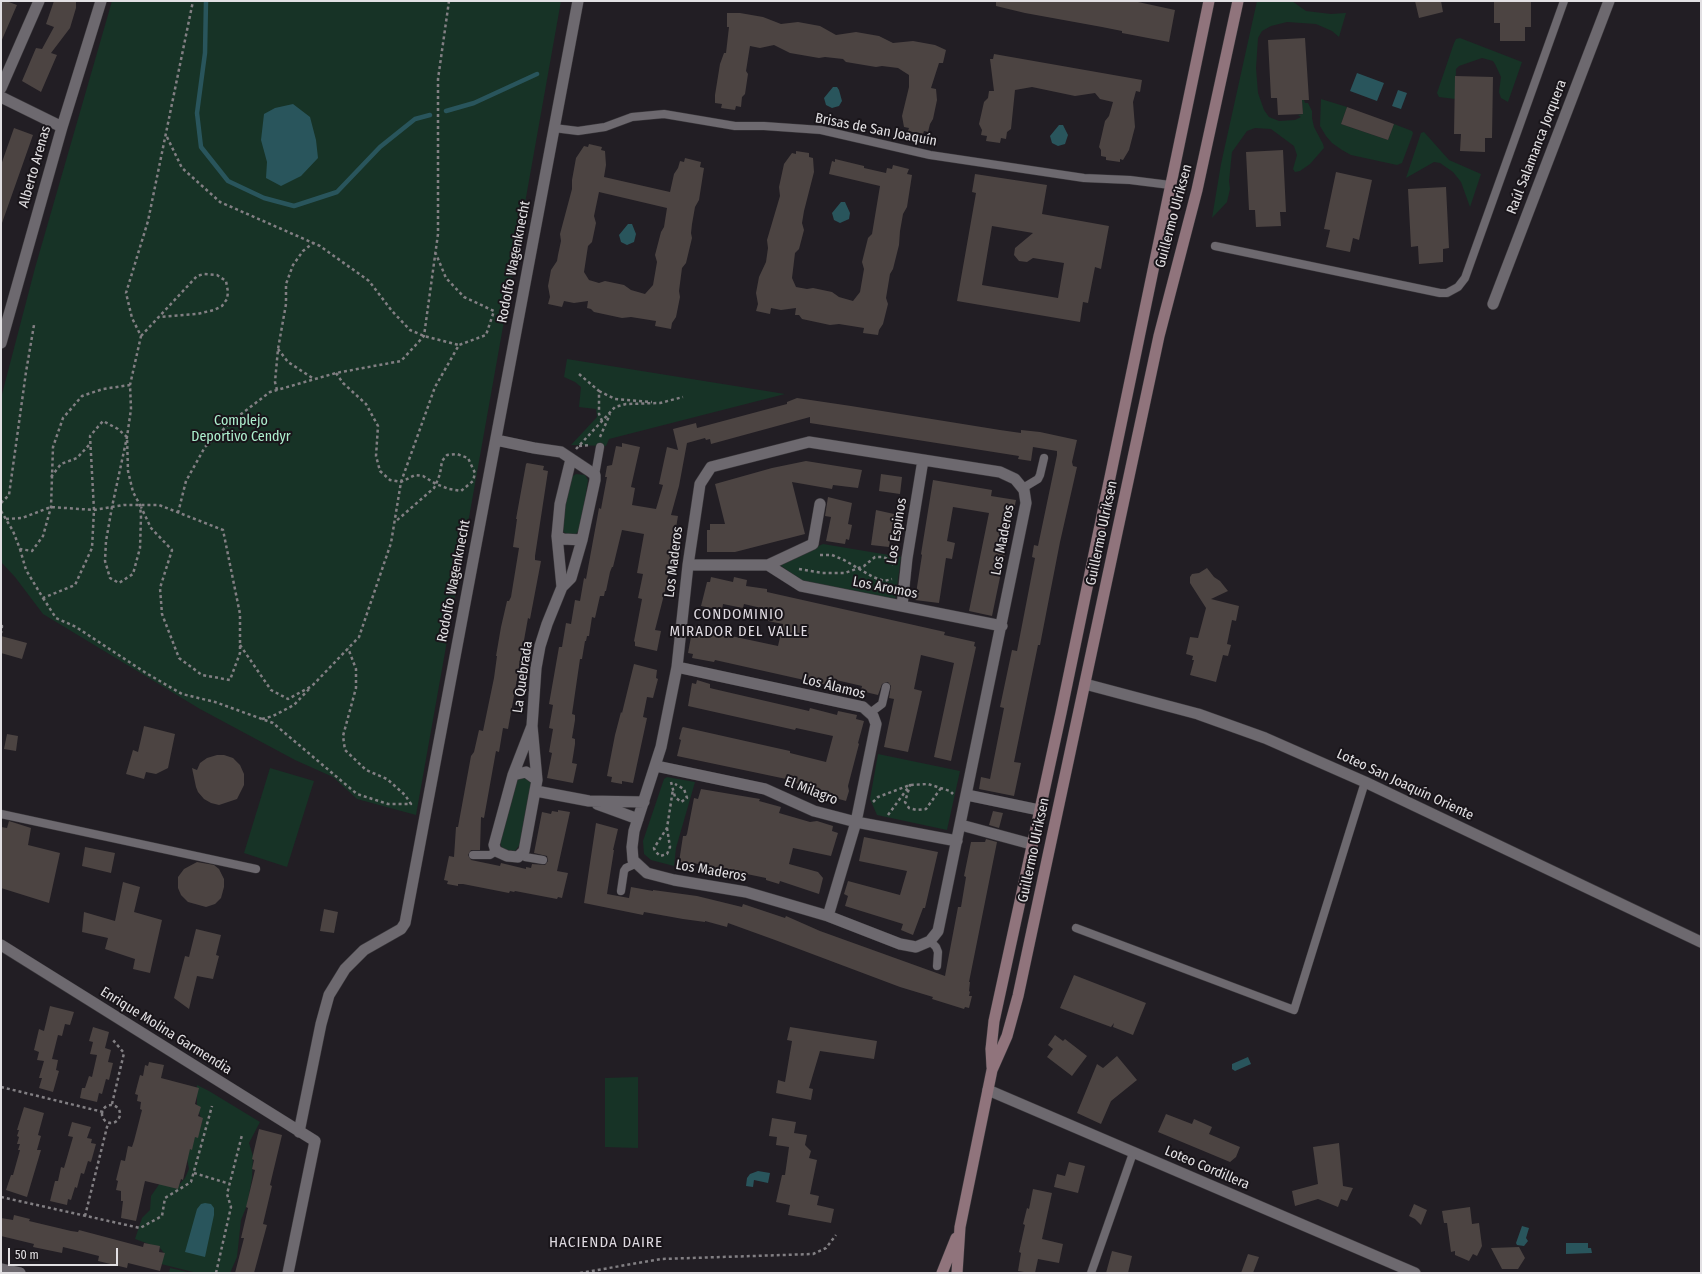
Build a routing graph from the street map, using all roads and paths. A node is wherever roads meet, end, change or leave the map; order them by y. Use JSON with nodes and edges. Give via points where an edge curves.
{"nodes":[{"id":1,"x":39,"y":1,"type":"edge"},
{"id":2,"x":101,"y":1,"type":"edge"},
{"id":3,"x":193,"y":1,"type":"edge"},
{"id":4,"x":449,"y":1,"type":"edge"},
{"id":5,"x":578,"y":1,"type":"edge"},
{"id":6,"x":1238,"y":1,"type":"edge"},
{"id":7,"x":1564,"y":1,"type":"edge"},
{"id":8,"x":1609,"y":1,"type":"edge"},
{"id":9,"x":1206,"y":2,"type":"edge"},
{"id":10,"x":1,"y":88,"type":"edge"},
{"id":11,"x":1,"y":97,"type":"edge"},
{"id":12,"x":62,"y":127,"type":"junction"},
{"id":13,"x":554,"y":128,"type":"junction"},
{"id":14,"x":167,"y":136,"type":"junction"},
{"id":15,"x":1170,"y":185,"type":"junction"},
{"id":16,"x":313,"y":243,"type":"junction"},
{"id":17,"x":1215,"y":246,"type":"dead end"},
{"id":18,"x":436,"y":253,"type":"junction"},
{"id":19,"x":1493,"y":304,"type":"dead end"},
{"id":20,"x":159,"y":317,"type":"junction"},
{"id":21,"x":34,"y":325,"type":"dead end"},
{"id":22,"x":141,"y":336,"type":"junction"},
{"id":23,"x":424,"y":336,"type":"junction"},
{"id":24,"x":1,"y":343,"type":"edge"},
{"id":25,"x":459,"y":344,"type":"junction"},
{"id":26,"x":278,"y":349,"type":"junction"},
{"id":27,"x":336,"y":373,"type":"junction"},
{"id":28,"x":579,"y":374,"type":"dead end"},
{"id":29,"x":315,"y":379,"type":"junction"},
{"id":30,"x":130,"y":385,"type":"junction"},
{"id":31,"x":276,"y":390,"type":"junction"},
{"id":32,"x":599,"y":391,"type":"junction"},
{"id":33,"x":683,"y":397,"type":"dead end"},
{"id":34,"x":660,"y":403,"type":"junction"},
{"id":35,"x":612,"y":411,"type":"junction"},
{"id":36,"x":602,"y":421,"type":"junction"},
{"id":37,"x":127,"y":437,"type":"junction"},
{"id":38,"x":496,"y":440,"type":"junction"},
{"id":39,"x":90,"y":444,"type":"junction"},
{"id":40,"x":579,"y":446,"type":"junction"},
{"id":41,"x":600,"y":447,"type":"dead end"},
{"id":42,"x":570,"y":458,"type":"junction"},
{"id":43,"x":1044,"y":458,"type":"dead end"},
{"id":44,"x":923,"y":460,"type":"junction"},
{"id":45,"x":595,"y":475,"type":"junction"},
{"id":46,"x":51,"y":478,"type":"junction"},
{"id":47,"x":400,"y":482,"type":"junction"},
{"id":48,"x":436,"y":484,"type":"junction"},
{"id":49,"x":1022,"y":488,"type":"junction"},
{"id":50,"x":1,"y":504,"type":"edge"},
{"id":51,"x":820,"y":504,"type":"dead end"},
{"id":52,"x":140,"y":506,"type":"junction"},
{"id":53,"x":51,"y":507,"type":"junction"},
{"id":54,"x":112,"y":507,"type":"junction"},
{"id":55,"x":94,"y":510,"type":"junction"},
{"id":56,"x":1,"y":511,"type":"edge"},
{"id":57,"x":178,"y":513,"type":"junction"},
{"id":58,"x":6,"y":519,"type":"junction"},
{"id":59,"x":394,"y":522,"type":"junction"},
{"id":60,"x":557,"y":536,"type":"junction"},
{"id":61,"x":582,"y":540,"type":"junction"},
{"id":62,"x":20,"y":549,"type":"junction"},
{"id":63,"x":688,"y":565,"type":"junction"},
{"id":64,"x":768,"y":566,"type":"junction"},
{"id":65,"x":895,"y":567,"type":"dead end"},
{"id":66,"x":792,"y":568,"type":"dead end"},
{"id":67,"x":858,"y":569,"type":"junction"},
{"id":68,"x":895,"y":573,"type":"dead end"},
{"id":69,"x":562,"y":587,"type":"junction"},
{"id":70,"x":43,"y":598,"type":"junction"},
{"id":71,"x":902,"y":606,"type":"junction"},
{"id":72,"x":1,"y":626,"type":"edge"},
{"id":73,"x":1002,"y":626,"type":"junction"},
{"id":74,"x":1,"y":633,"type":"edge"},
{"id":75,"x":240,"y":645,"type":"junction"},
{"id":76,"x":348,"y":648,"type":"junction"},
{"id":77,"x":677,"y":667,"type":"junction"},
{"id":78,"x":1085,"y":684,"type":"junction"},
{"id":79,"x":312,"y":686,"type":"junction"},
{"id":80,"x":886,"y":687,"type":"dead end"},
{"id":81,"x":870,"y":713,"type":"junction"},
{"id":82,"x":262,"y":719,"type":"junction"},
{"id":83,"x":532,"y":726,"type":"junction"},
{"id":84,"x":659,"y":767,"type":"junction"},
{"id":85,"x":512,"y":775,"type":"junction"},
{"id":86,"x":671,"y":782,"type":"junction"},
{"id":87,"x":1365,"y":782,"type":"junction"},
{"id":88,"x":536,"y":785,"type":"junction"},
{"id":89,"x":910,"y":785,"type":"junction"},
{"id":90,"x":941,"y":788,"type":"junction"},
{"id":91,"x":673,"y":789,"type":"junction"},
{"id":92,"x":966,"y":800,"type":"junction"},
{"id":93,"x":589,"y":801,"type":"junction"},
{"id":94,"x":644,"y":802,"type":"junction"},
{"id":95,"x":1039,"y":810,"type":"junction"},
{"id":96,"x":1,"y":814,"type":"edge"},
{"id":97,"x":638,"y":819,"type":"junction"},
{"id":98,"x":856,"y":822,"type":"junction"},
{"id":99,"x":961,"y":825,"type":"junction"},
{"id":100,"x":880,"y":827,"type":"junction"},
{"id":101,"x":667,"y":828,"type":"junction"},
{"id":102,"x":957,"y":841,"type":"junction"},
{"id":103,"x":1031,"y":844,"type":"junction"},
{"id":104,"x":496,"y":851,"type":"junction"},
{"id":105,"x":522,"y":854,"type":"junction"},
{"id":106,"x":473,"y":855,"type":"dead end"},
{"id":107,"x":543,"y":860,"type":"dead end"},
{"id":108,"x":637,"y":863,"type":"junction"},
{"id":109,"x":256,"y":869,"type":"dead end"},
{"id":110,"x":620,"y":891,"type":"dead end"},
{"id":111,"x":828,"y":916,"type":"junction"},
{"id":112,"x":1076,"y":928,"type":"dead end"},
{"id":113,"x":930,"y":941,"type":"junction"},
{"id":114,"x":1701,"y":942,"type":"edge"},
{"id":115,"x":1,"y":945,"type":"edge"},
{"id":116,"x":937,"y":966,"type":"dead end"},
{"id":117,"x":113,"y":1040,"type":"dead end"},
{"id":118,"x":992,"y":1070,"type":"junction"},
{"id":119,"x":1,"y":1087,"type":"edge"},
{"id":120,"x":988,"y":1090,"type":"junction"},
{"id":121,"x":112,"y":1104,"type":"junction"},
{"id":122,"x":212,"y":1106,"type":"dead end"},
{"id":123,"x":103,"y":1112,"type":"junction"},
{"id":124,"x":108,"y":1123,"type":"junction"},
{"id":125,"x":299,"y":1132,"type":"junction"},
{"id":126,"x":242,"y":1135,"type":"dead end"},
{"id":127,"x":1133,"y":1153,"type":"junction"},
{"id":128,"x":194,"y":1173,"type":"junction"},
{"id":129,"x":230,"y":1184,"type":"junction"},
{"id":130,"x":1,"y":1197,"type":"edge"},
{"id":131,"x":85,"y":1216,"type":"junction"},
{"id":132,"x":960,"y":1227,"type":"junction"},
{"id":133,"x":836,"y":1236,"type":"dead end"},
{"id":134,"x":1,"y":1269,"type":"edge"},
{"id":135,"x":20,"y":1273,"type":"edge"},
{"id":136,"x":216,"y":1273,"type":"edge"},
{"id":137,"x":288,"y":1273,"type":"edge"},
{"id":138,"x":580,"y":1273,"type":"edge"},
{"id":139,"x":942,"y":1273,"type":"edge"},
{"id":140,"x":957,"y":1273,"type":"edge"},
{"id":141,"x":1091,"y":1273,"type":"edge"},
{"id":142,"x":1415,"y":1273,"type":"edge"}],
"edges":[{"from":1,"to":10,"type":"street"},
{"from":2,"to":12,"type":"street","name":"Alberto Arenas"},
{"from":3,"to":14,"type":"path"},
{"from":4,"to":18,"type":"path","via":[[438,79]]},
{"from":5,"to":13,"type":"street","name":"Rodolfo Wagenknecht"},
{"from":6,"to":78,"type":"main road","name":"Guillermo Ulriksen","via":[[1197,190],[1159,336]]},
{"from":7,"to":17,"type":"lane","via":[[1465,278],[1458,287],[1440,293]]},
{"from":8,"to":19,"type":"street","name":"Raúl Salamanca Jorquera"},
{"from":9,"to":15,"type":"main road","name":"Guillermo Ulriksen"},
{"from":11,"to":12,"type":"street"},
{"from":12,"to":24,"type":"street","name":"Alberto Arenas"},
{"from":13,"to":15,"type":"lane","name":"Brisas de San Joaquín","via":[[578,131],[605,127],[632,117],[664,114],[735,126],[821,130],[930,155],[1084,178]]},
{"from":13,"to":38,"type":"street","name":"Rodolfo Wagenknecht"},
{"from":14,"to":16,"type":"path","via":[[182,168],[220,202]]},
{"from":14,"to":22,"type":"path","via":[[148,221],[126,293],[132,318]]},
{"from":15,"to":95,"type":"main road","name":"Guillermo Ulriksen","via":[[1110,483]]},
{"from":16,"to":23,"type":"path","via":[[369,281],[410,330]]},
{"from":16,"to":26,"type":"path","via":[[303,251],[293,265],[286,284],[286,304]]},
{"from":18,"to":23,"type":"path"},
{"from":18,"to":25,"type":"path","via":[[446,278],[464,297],[494,311],[486,335]]},
{"from":20,"to":20,"type":"path","via":[[197,276],[217,275],[226,281],[227,299],[222,306],[197,314]]},
{"from":20,"to":22,"type":"path"},
{"from":21,"to":50,"type":"path","via":[[9,495]]},
{"from":22,"to":30,"type":"path"},
{"from":23,"to":25,"type":"path"},
{"from":23,"to":27,"type":"path","via":[[401,361]]},
{"from":25,"to":47,"type":"path","via":[[435,387]]},
{"from":26,"to":29,"type":"path","via":[[288,362]]},
{"from":26,"to":31,"type":"path"},
{"from":27,"to":29,"type":"path"},
{"from":27,"to":47,"type":"path","via":[[366,404],[378,426],[376,456],[380,471],[390,480]]},
{"from":28,"to":32,"type":"path"},
{"from":29,"to":31,"type":"path"},
{"from":30,"to":37,"type":"path","via":[[131,409]]},
{"from":30,"to":46,"type":"path","via":[[103,389],[82,396],[62,418],[53,447]]},
{"from":31,"to":57,"type":"path","via":[[232,421],[205,447],[186,482]]},
{"from":32,"to":34,"type":"path","via":[[615,399]]},
{"from":32,"to":36,"type":"path","via":[[599,414]]},
{"from":33,"to":34,"type":"path"},
{"from":34,"to":35,"type":"path","via":[[626,404]]},
{"from":35,"to":36,"type":"path"},
{"from":35,"to":40,"type":"path","via":[[599,438],[592,445]]},
{"from":36,"to":40,"type":"path"},
{"from":37,"to":39,"type":"path","via":[[103,421],[90,436]]},
{"from":37,"to":52,"type":"path","via":[[128,471],[133,492]]},
{"from":37,"to":54,"type":"path"},
{"from":38,"to":42,"type":"street","via":[[561,452]]},
{"from":38,"to":125,"type":"street","name":"Rodolfo Wagenknecht","via":[[405,923],[401,929],[364,950],[345,969],[329,995]]},
{"from":39,"to":46,"type":"path","via":[[78,458],[61,464]]},
{"from":39,"to":55,"type":"path"},
{"from":40,"to":42,"type":"path"},
{"from":41,"to":45,"type":"lane"},
{"from":42,"to":45,"type":"street"},
{"from":42,"to":60,"type":"street","name":"La Quebrada","via":[[560,504]]},
{"from":43,"to":49,"type":"lane","via":[[1038,479]]},
{"from":44,"to":49,"type":"street","name":"Los Maderos","via":[[1000,472],[1015,478]]},
{"from":44,"to":63,"type":"street","name":"Los Maderos","via":[[809,442],[711,468],[700,484]]},
{"from":44,"to":71,"type":"street","name":"Los Espinos"},
{"from":45,"to":61,"type":"street","name":"La Quebrada"},
{"from":46,"to":53,"type":"path"},
{"from":47,"to":48,"type":"path","via":[[416,475]]},
{"from":47,"to":59,"type":"path"},
{"from":48,"to":48,"type":"path","via":[[442,461],[447,455],[457,454],[468,458],[475,473],[473,481],[461,491]]},
{"from":48,"to":59,"type":"path"},
{"from":49,"to":73,"type":"street","name":"Los Maderos","via":[[1026,503]]},
{"from":51,"to":64,"type":"street","via":[[813,544]]},
{"from":52,"to":54,"type":"path"},
{"from":52,"to":54,"type":"path","via":[[140,548],[133,574],[119,583],[110,578],[105,561]]},
{"from":52,"to":57,"type":"path","via":[[159,506]]},
{"from":52,"to":75,"type":"path","via":[[151,528],[172,550],[160,588],[162,614],[179,658],[202,675],[230,680],[240,653]]},
{"from":53,"to":55,"type":"path"},
{"from":53,"to":58,"type":"path","via":[[22,518]]},
{"from":53,"to":62,"type":"path","via":[[43,536],[32,550]]},
{"from":54,"to":55,"type":"path"},
{"from":55,"to":70,"type":"path","via":[[92,548],[75,585]]},
{"from":56,"to":58,"type":"path"},
{"from":57,"to":75,"type":"path","via":[[223,530],[240,614]]},
{"from":58,"to":62,"type":"path"},
{"from":59,"to":76,"type":"path","via":[[391,543],[359,636]]},
{"from":60,"to":61,"type":"street","via":[[563,539]]},
{"from":60,"to":69,"type":"street","name":"La Quebrada"},
{"from":61,"to":69,"type":"street","name":"La Quebrada","via":[[571,578]]},
{"from":62,"to":70,"type":"path","via":[[26,570]]},
{"from":63,"to":64,"type":"street"},
{"from":63,"to":77,"type":"street","name":"Los Maderos"},
{"from":64,"to":71,"type":"street","name":"Los Aromos","via":[[801,586]]},
{"from":65,"to":67,"type":"path","via":[[890,560],[875,557]]},
{"from":66,"to":67,"type":"path","via":[[822,573],[845,573]]},
{"from":67,"to":68,"type":"path","via":[[884,581],[892,579]]},
{"from":69,"to":83,"type":"street","name":"La Quebrada","via":[[540,646]]},
{"from":70,"to":82,"type":"path","via":[[56,618],[76,627],[182,694],[215,702]]},
{"from":71,"to":73,"type":"street","name":"Los Aromos"},
{"from":72,"to":74,"type":"path"},
{"from":73,"to":92,"type":"street","name":"Los Maderos"},
{"from":75,"to":79,"type":"path","via":[[271,690],[288,700]]},
{"from":76,"to":79,"type":"path"},
{"from":76,"to":82,"type":"path","via":[[356,669],[356,688],[343,736],[345,750],[366,770],[387,779],[411,804],[388,804],[357,794],[273,722]]},
{"from":77,"to":81,"type":"street","name":"Los Álamos","via":[[863,707]]},
{"from":77,"to":84,"type":"street","name":"Los Maderos"},
{"from":78,"to":87,"type":"street","name":"Loteo San Joaquín Oriente","via":[[1191,712],[1233,726]]},
{"from":78,"to":118,"type":"main road","name":"Guillermo Ulriksen","via":[[1016,1003]]},
{"from":79,"to":82,"type":"path","via":[[294,705]]},
{"from":80,"to":81,"type":"lane","via":[[882,704]]},
{"from":81,"to":98,"type":"street","name":"Los Álamos","via":[[876,724]]},
{"from":83,"to":85,"type":"street","name":"La Quebrada"},
{"from":83,"to":88,"type":"street","name":"La Quebrada"},
{"from":84,"to":86,"type":"path"},
{"from":84,"to":94,"type":"street","name":"Los Maderos"},
{"from":84,"to":98,"type":"street","name":"El Milagro","via":[[765,789],[814,811]]},
{"from":85,"to":88,"type":"street","via":[[526,772]]},
{"from":85,"to":104,"type":"street","name":"La Quebrada","via":[[494,845]]},
{"from":86,"to":91,"type":"path"},
{"from":86,"to":91,"type":"path","via":[[684,789],[687,798],[681,802],[675,798]]},
{"from":87,"to":112,"type":"lane","via":[[1294,1010]]},
{"from":87,"to":114,"type":"street","name":"Loteo San Joaquín Oriente"},
{"from":88,"to":93,"type":"street"},
{"from":88,"to":105,"type":"street","name":"La Quebrada"},
{"from":89,"to":90,"type":"path","via":[[928,784]]},
{"from":89,"to":90,"type":"path","via":[[905,802],[909,808],[917,810],[926,809]]},
{"from":89,"to":98,"type":"path","via":[[878,797]]},
{"from":89,"to":100,"type":"path"},
{"from":90,"to":92,"type":"path"},
{"from":91,"to":101,"type":"path"},
{"from":92,"to":95,"type":"street"},
{"from":92,"to":99,"type":"street","name":"Los Maderos"},
{"from":93,"to":94,"type":"street"},
{"from":93,"to":97,"type":"street"},
{"from":94,"to":97,"type":"street","name":"Los Maderos"},
{"from":95,"to":103,"type":"main road","name":"Guillermo Ulriksen"},
{"from":96,"to":109,"type":"lane"},
{"from":97,"to":108,"type":"street","name":"Los Maderos","via":[[632,847],[633,860]]},
{"from":98,"to":100,"type":"street","name":"El Milagro"},
{"from":98,"to":111,"type":"street","name":"Los Álamos"},
{"from":99,"to":102,"type":"street","name":"Los Maderos"},
{"from":99,"to":103,"type":"street"},
{"from":100,"to":102,"type":"street","name":"El Milagro"},
{"from":101,"to":101,"type":"path","via":[[654,848],[660,856],[667,854],[670,847]]},
{"from":102,"to":113,"type":"street","name":"Los Maderos","via":[[938,932]]},
{"from":103,"to":118,"type":"main road","name":"Guillermo Ulriksen","via":[[994,1021]]},
{"from":104,"to":105,"type":"street","via":[[507,856]]},
{"from":104,"to":106,"type":"lane","via":[[490,855]]},
{"from":105,"to":107,"type":"lane"},
{"from":108,"to":110,"type":"lane","via":[[624,871]]},
{"from":108,"to":111,"type":"street","name":"Los Maderos","via":[[647,873],[746,892]]},
{"from":111,"to":113,"type":"street","name":"Los Maderos","via":[[900,944],[916,947]]},
{"from":113,"to":116,"type":"lane","via":[[938,952]]},
{"from":115,"to":125,"type":"street","name":"Enrique Molina Garmendia"},
{"from":117,"to":121,"type":"path","via":[[124,1053]]},
{"from":118,"to":120,"type":"main road","name":"Guillermo Ulriksen"},
{"from":119,"to":123,"type":"path"},
{"from":120,"to":127,"type":"street","name":"Loteo Cordillera"},
{"from":120,"to":132,"type":"main road","name":"Guillermo Ulriksen"},
{"from":121,"to":123,"type":"path"},
{"from":121,"to":124,"type":"path","via":[[120,1112],[119,1118]]},
{"from":122,"to":128,"type":"path"},
{"from":123,"to":124,"type":"path"},
{"from":124,"to":131,"type":"path"},
{"from":125,"to":137,"type":"street","name":"Enrique Molina Garmendia","via":[[315,1141]]},
{"from":126,"to":129,"type":"path"},
{"from":127,"to":141,"type":"lane"},
{"from":127,"to":142,"type":"street","name":"Loteo Cordillera"},
{"from":128,"to":129,"type":"path"},
{"from":128,"to":131,"type":"path","via":[[191,1182],[165,1198],[162,1216],[140,1228]]},
{"from":129,"to":136,"type":"path","via":[[228,1194],[231,1207]]},
{"from":130,"to":131,"type":"path"},
{"from":132,"to":139,"type":"main road","name":"Guillermo Ulriksen"},
{"from":132,"to":140,"type":"main road","name":"Guillermo Ulriksen"},
{"from":133,"to":138,"type":"path","via":[[826,1248],[813,1254],[661,1259]]},
{"from":134,"to":135,"type":"street"}]}
